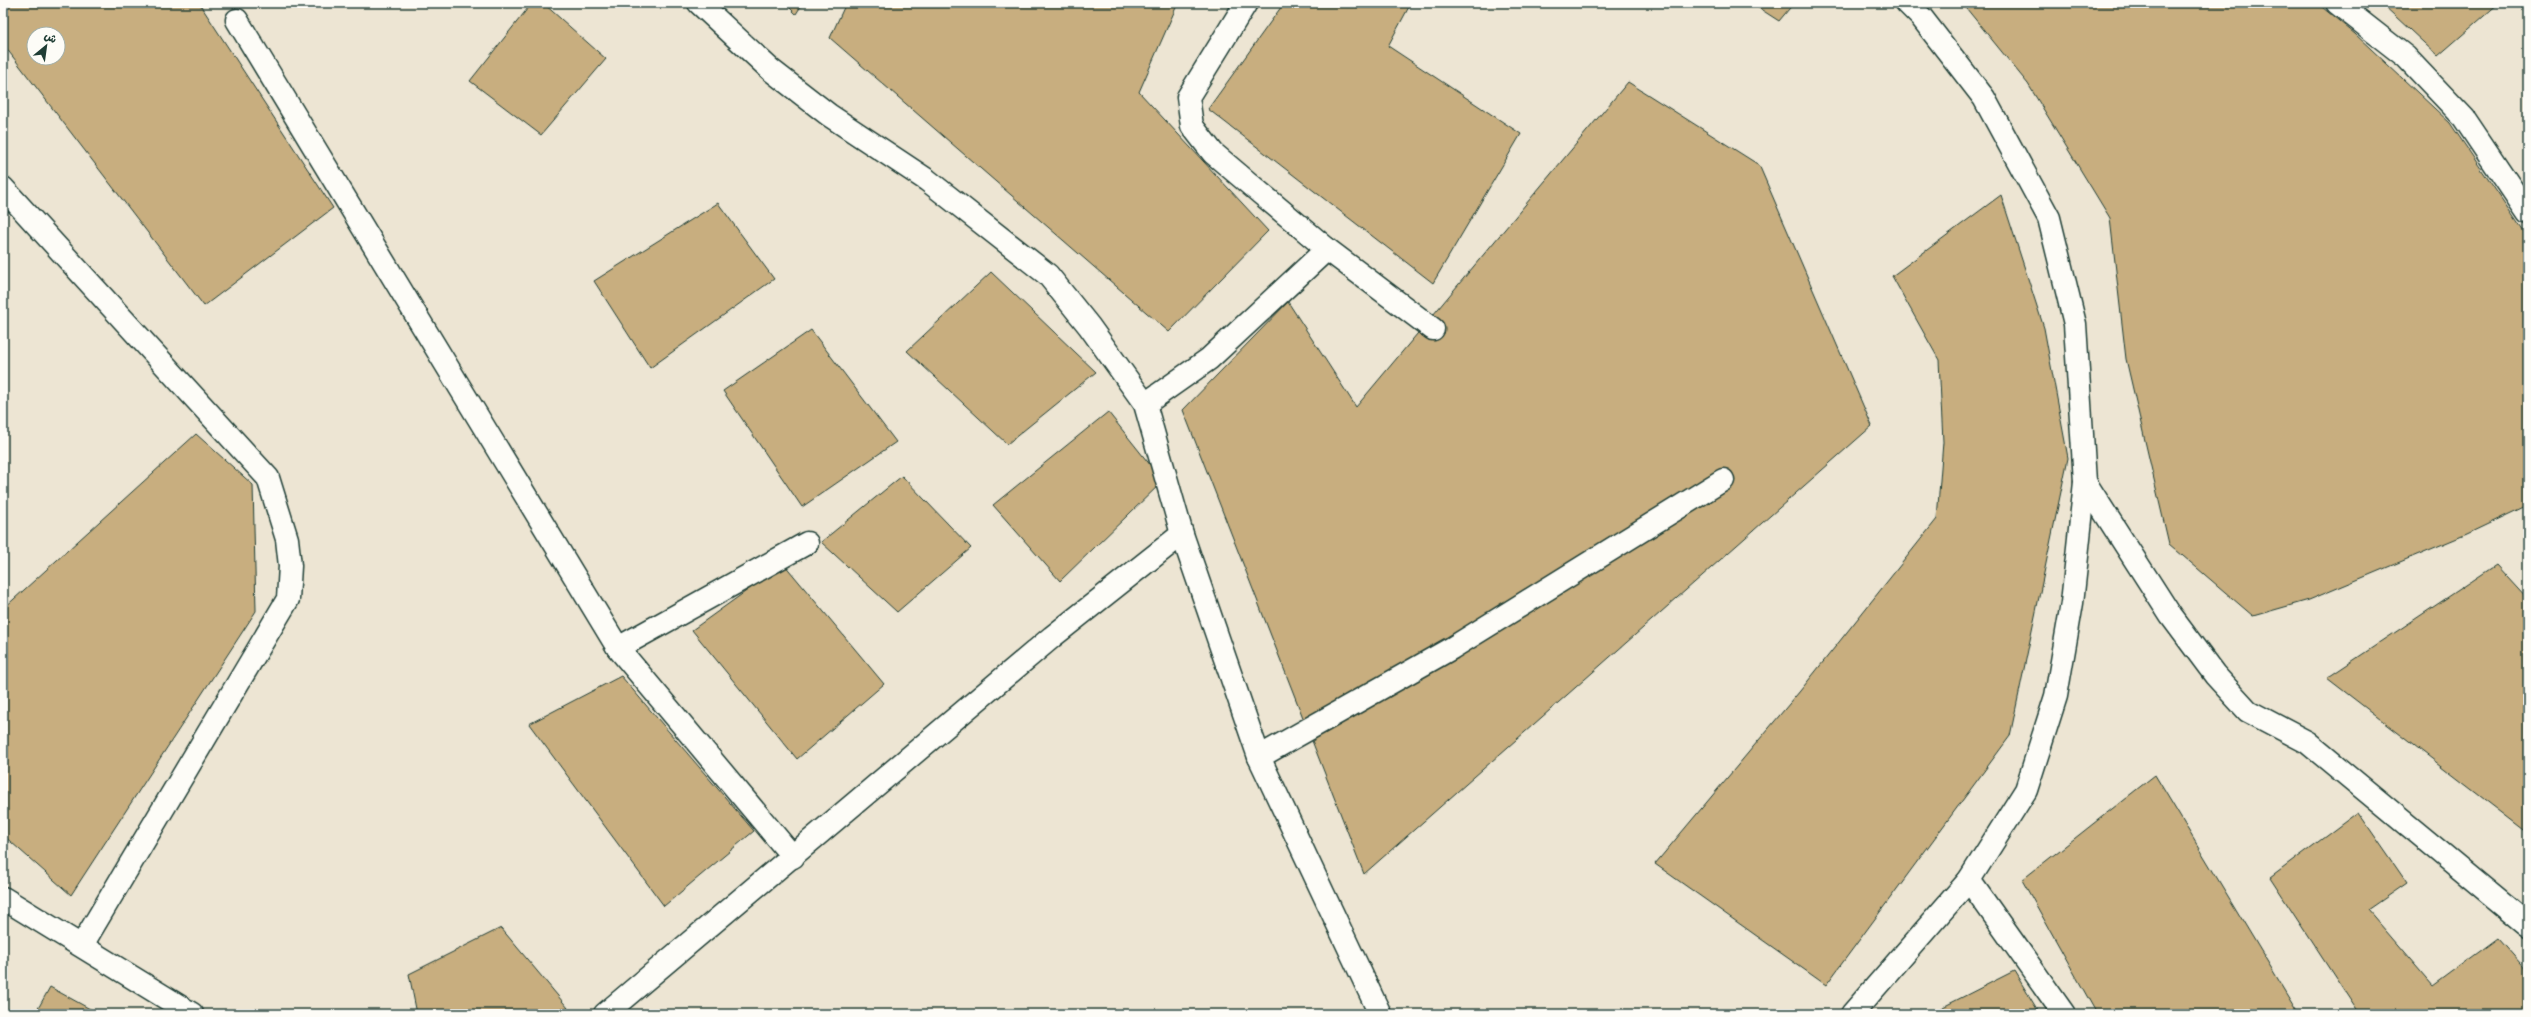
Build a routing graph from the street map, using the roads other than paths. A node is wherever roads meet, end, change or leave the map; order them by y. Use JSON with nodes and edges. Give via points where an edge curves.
{"nodes":[{"id":1,"x":699,"y":3,"type":"edge"},
{"id":2,"x":1246,"y":3,"type":"edge"},
{"id":3,"x":1906,"y":3,"type":"edge"},
{"id":4,"x":2337,"y":3,"type":"edge"},
{"id":5,"x":237,"y":20,"type":"dead end"},
{"id":6,"x":3,"y":188,"type":"edge"},
{"id":7,"x":2528,"y":213,"type":"edge"},
{"id":8,"x":1327,"y":249,"type":"junction"},
{"id":9,"x":1433,"y":329,"type":"dead end"},
{"id":10,"x":1145,"y":404,"type":"junction"},
{"id":11,"x":1723,"y":480,"type":"dead end"},
{"id":12,"x":2085,"y":482,"type":"junction"},
{"id":13,"x":1182,"y":534,"type":"junction"},
{"id":14,"x":806,"y":543,"type":"dead end"},
{"id":15,"x":618,"y":648,"type":"junction"},
{"id":16,"x":1258,"y":757,"type":"junction"},
{"id":17,"x":793,"y":857,"type":"junction"},
{"id":18,"x":1969,"y":880,"type":"junction"},
{"id":19,"x":3,"y":898,"type":"edge"},
{"id":20,"x":2528,"y":925,"type":"edge"},
{"id":21,"x":82,"y":945,"type":"junction"},
{"id":22,"x":192,"y":1014,"type":"edge"},
{"id":23,"x":604,"y":1014,"type":"edge"},
{"id":24,"x":1380,"y":1014,"type":"edge"},
{"id":25,"x":1852,"y":1014,"type":"edge"},
{"id":26,"x":2064,"y":1014,"type":"edge"}],
"edges":[{"from":1,"to":10,"type":"street","via":[[771,70],[818,106],[927,180],[1048,275],[1089,326]]},
{"from":2,"to":8,"type":"street","via":[[1188,97],[1192,126],[1213,153]]},
{"from":3,"to":12,"type":"street","via":[[1922,18],[1984,98],[2049,218],[2075,324]]},
{"from":4,"to":7,"type":"street","via":[[2406,57],[2464,118]]},
{"from":5,"to":15,"type":"street"},
{"from":6,"to":21,"type":"street","via":[[268,478],[287,539],[290,566],[288,599]]},
{"from":8,"to":9,"type":"street"},
{"from":8,"to":10,"type":"street","via":[[1209,359]]},
{"from":10,"to":13,"type":"street"},
{"from":11,"to":16,"type":"street","via":[[1452,648]]},
{"from":12,"to":18,"type":"street","via":[[2072,603],[2056,696],[2026,790]]},
{"from":12,"to":20,"type":"street","via":[[2171,616],[2215,675],[2248,711],[2307,742]]},
{"from":13,"to":16,"type":"street"},
{"from":13,"to":17,"type":"street","via":[[1052,637]]},
{"from":14,"to":15,"type":"street"},
{"from":15,"to":17,"type":"street"},
{"from":16,"to":24,"type":"street"},
{"from":17,"to":23,"type":"street"},
{"from":18,"to":25,"type":"street"},
{"from":18,"to":26,"type":"street"},
{"from":19,"to":21,"type":"street"},
{"from":21,"to":22,"type":"street"}]}
